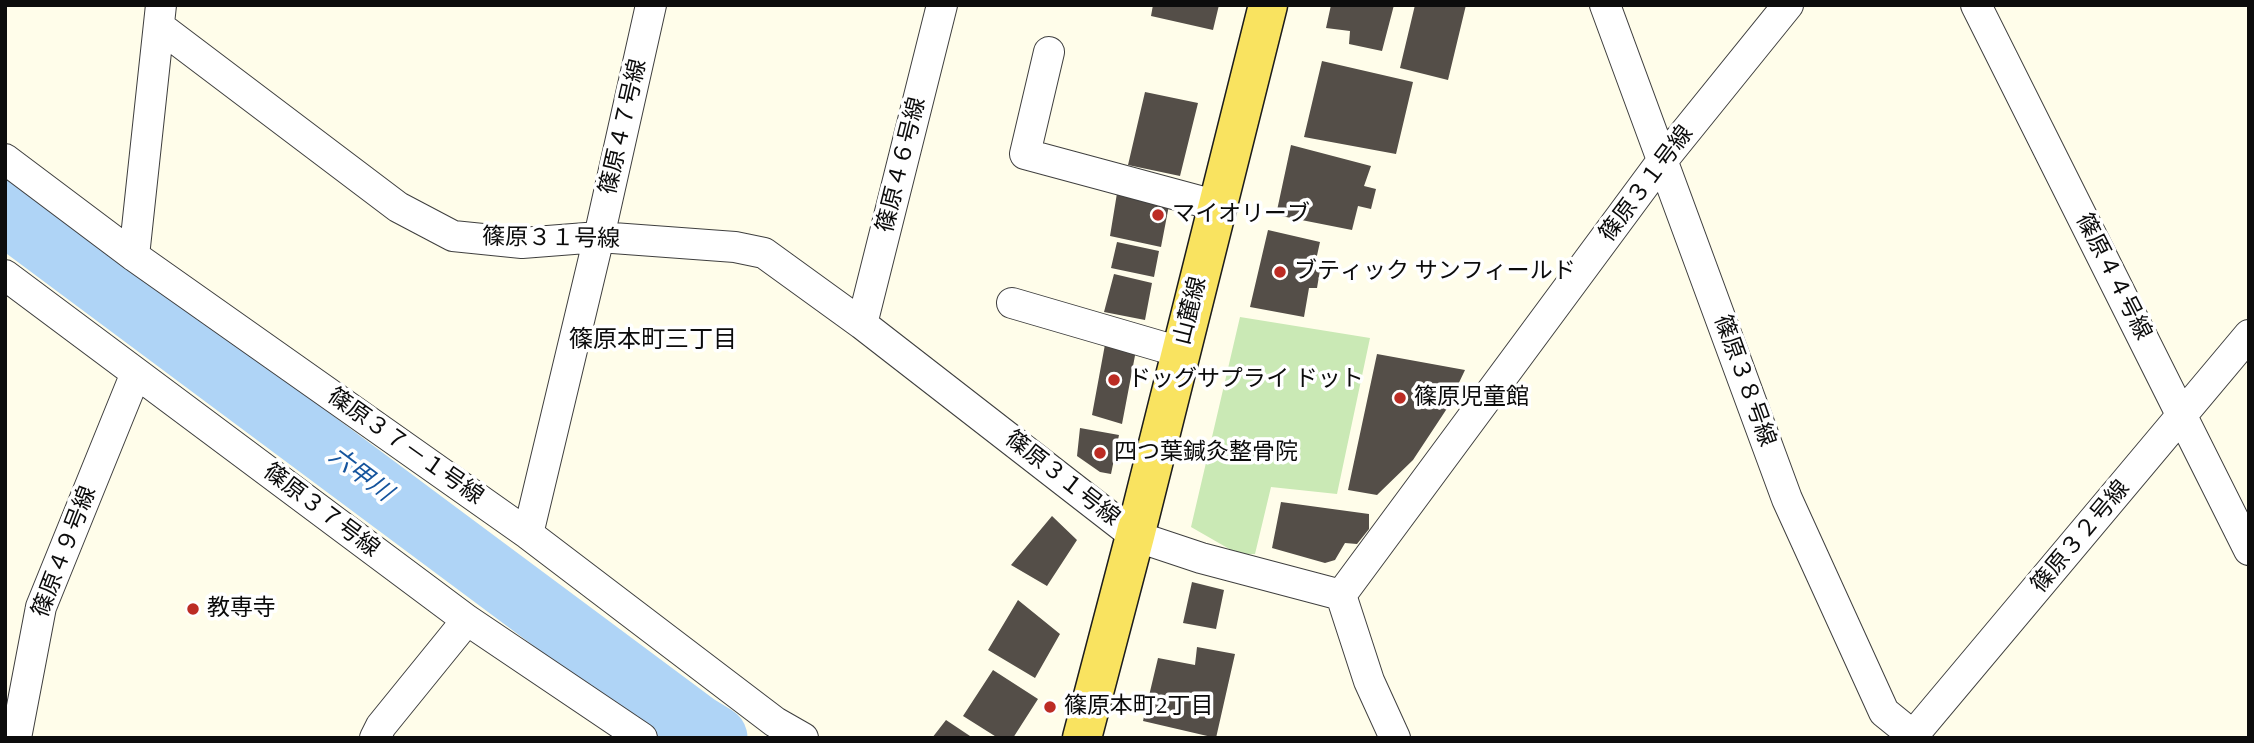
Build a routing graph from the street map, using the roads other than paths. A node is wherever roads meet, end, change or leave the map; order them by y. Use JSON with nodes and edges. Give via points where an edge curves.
{"nodes":[{"id":1,"x":651,"y":5,"type":"edge"},
{"id":2,"x":942,"y":5,"type":"edge"},
{"id":3,"x":1268,"y":5,"type":"edge"},
{"id":4,"x":1605,"y":5,"type":"edge"},
{"id":5,"x":1788,"y":5,"type":"edge"},
{"id":6,"x":1976,"y":5,"type":"edge"},
{"id":7,"x":160,"y":16,"type":"edge"},
{"id":8,"x":1049,"y":52,"type":"dead end"},
{"id":9,"x":5,"y":159,"type":"edge"},
{"id":10,"x":1662,"y":161,"type":"junction"},
{"id":11,"x":1218,"y":206,"type":"junction"},
{"id":12,"x":599,"y":237,"type":"junction"},
{"id":13,"x":134,"y":256,"type":"junction"},
{"id":14,"x":5,"y":275,"type":"edge"},
{"id":15,"x":1012,"y":303,"type":"dead end"},
{"id":16,"x":862,"y":324,"type":"junction"},
{"id":17,"x":2249,"y":335,"type":"edge"},
{"id":18,"x":1180,"y":352,"type":"junction"},
{"id":19,"x":135,"y":373,"type":"junction"},
{"id":20,"x":2182,"y":416,"type":"junction"},
{"id":21,"x":528,"y":534,"type":"junction"},
{"id":22,"x":1135,"y":536,"type":"junction"},
{"id":23,"x":2249,"y":550,"type":"edge"},
{"id":24,"x":1341,"y":595,"type":"junction"},
{"id":25,"x":467,"y":620,"type":"junction"},
{"id":26,"x":1914,"y":737,"type":"edge"},
{"id":27,"x":16,"y":738,"type":"edge"},
{"id":28,"x":374,"y":738,"type":"edge"},
{"id":29,"x":642,"y":738,"type":"edge"},
{"id":30,"x":803,"y":738,"type":"edge"},
{"id":31,"x":1082,"y":738,"type":"edge"},
{"id":32,"x":1395,"y":738,"type":"edge"}],
"edges":[{"from":1,"to":12,"type":"street","name":"篠原４７号線"},
{"from":2,"to":16,"type":"street","name":"篠原４６号線"},
{"from":3,"to":11,"type":"main road","name":"山麓線"},
{"from":4,"to":10,"type":"street","name":"篠原３８号線"},
{"from":5,"to":10,"type":"street","name":"篠原３１号線"},
{"from":6,"to":20,"type":"street","name":"篠原４４号線"},
{"from":7,"to":12,"type":"street","name":"篠原３１号線","via":[[398,207],[453,236],[522,243]]},
{"from":7,"to":13,"type":"street"},
{"from":8,"to":11,"type":"street","via":[[1025,154]]},
{"from":9,"to":13,"type":"street","name":"篠原３７－１号線"},
{"from":10,"to":24,"type":"street","name":"篠原３１号線"},
{"from":10,"to":26,"type":"street","name":"篠原３８号線","via":[[1787,499],[1884,712]]},
{"from":11,"to":18,"type":"main road","name":"山麓線"},
{"from":12,"to":16,"type":"street","name":"篠原３１号線","via":[[764,253]]},
{"from":12,"to":21,"type":"street","name":"篠原４７号線"},
{"from":13,"to":21,"type":"street","name":"篠原３７－１号線"},
{"from":14,"to":19,"type":"street","name":"篠原３７号線"},
{"from":15,"to":18,"type":"street"},
{"from":16,"to":22,"type":"street","name":"篠原３１号線"},
{"from":17,"to":20,"type":"street","name":"篠原３２号線"},
{"from":18,"to":22,"type":"main road","name":"山麓線"},
{"from":19,"to":25,"type":"street","name":"篠原３７号線"},
{"from":19,"to":27,"type":"street","name":"篠原４９号線","via":[[41,607]]},
{"from":20,"to":23,"type":"street","name":"篠原４４号線"},
{"from":20,"to":26,"type":"street","name":"篠原３２号線"},
{"from":21,"to":30,"type":"street","name":"篠原３７－１号線","via":[[775,722]]},
{"from":22,"to":24,"type":"street","name":"篠原３１号線"},
{"from":22,"to":31,"type":"main road","name":"山麓線"},
{"from":24,"to":32,"type":"street","via":[[1369,681]]},
{"from":25,"to":28,"type":"street"},
{"from":25,"to":29,"type":"street","name":"篠原３７号線"}]}
